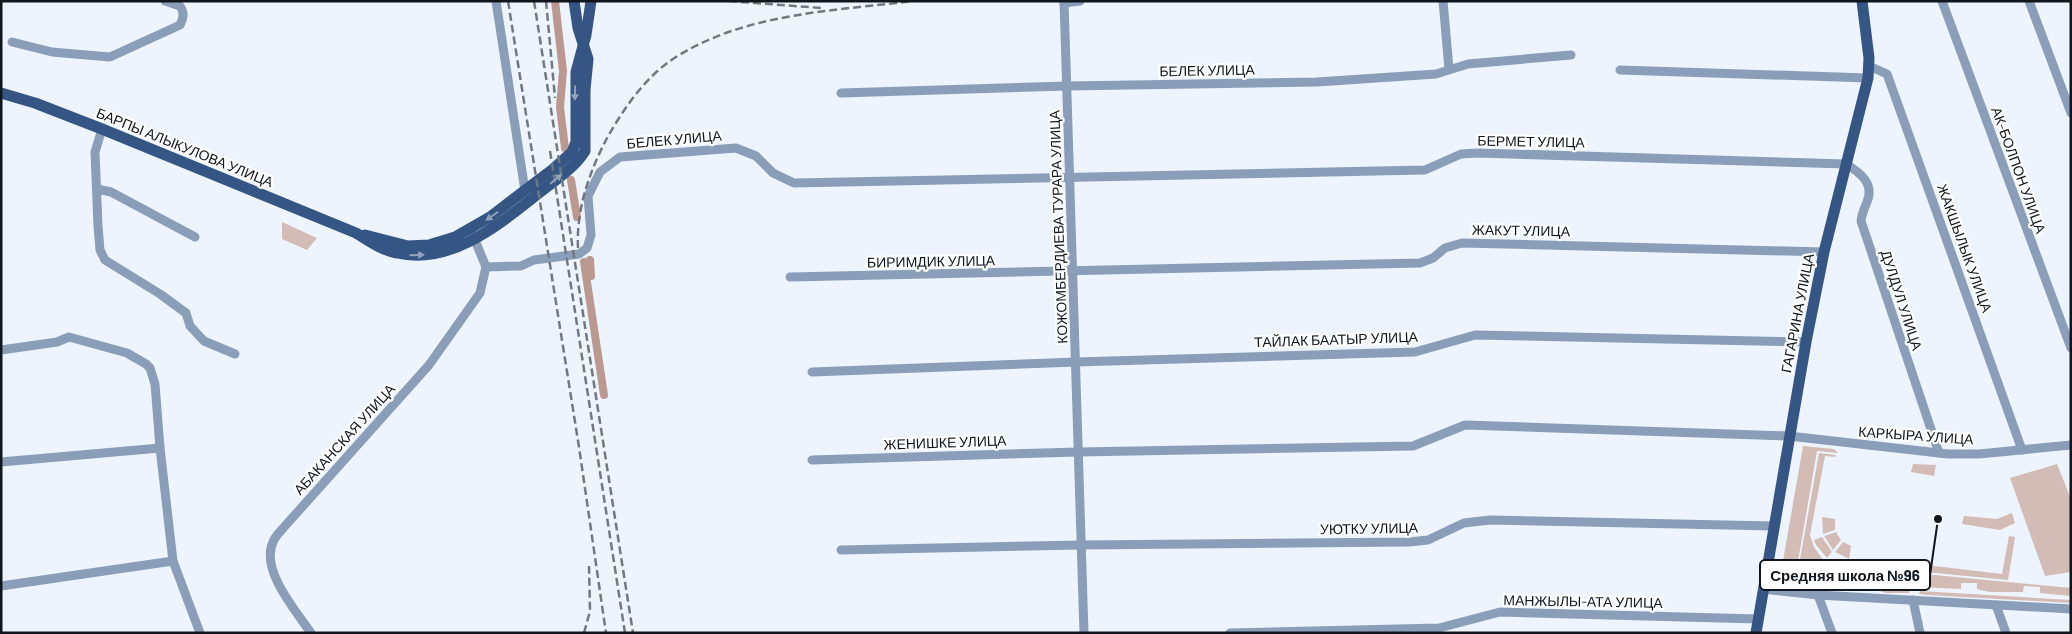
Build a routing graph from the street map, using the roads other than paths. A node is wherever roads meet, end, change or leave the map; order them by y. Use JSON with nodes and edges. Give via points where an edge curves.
{"nodes":[{"id":1,"x":165,"y":1,"type":"edge"},
{"id":2,"x":496,"y":1,"type":"edge"},
{"id":3,"x":574,"y":1,"type":"edge"},
{"id":4,"x":591,"y":1,"type":"edge"},
{"id":5,"x":1080,"y":1,"type":"edge"},
{"id":6,"x":1443,"y":1,"type":"edge"},
{"id":7,"x":1862,"y":1,"type":"edge"},
{"id":8,"x":1942,"y":1,"type":"edge"},
{"id":9,"x":2029,"y":1,"type":"edge"},
{"id":10,"x":1064,"y":2,"type":"edge"},
{"id":11,"x":12,"y":42,"type":"dead end"},
{"id":12,"x":584,"y":46,"type":"junction"},
{"id":13,"x":1571,"y":55,"type":"dead end"},
{"id":14,"x":1869,"y":66,"type":"junction"},
{"id":15,"x":1449,"y":69,"type":"junction"},
{"id":16,"x":1620,"y":70,"type":"dead end"},
{"id":17,"x":1868,"y":78,"type":"junction"},
{"id":18,"x":1067,"y":86,"type":"junction"},
{"id":19,"x":1,"y":93,"type":"edge"},
{"id":20,"x":841,"y":93,"type":"dead end"},
{"id":21,"x":2071,"y":113,"type":"edge"},
{"id":22,"x":102,"y":129,"type":"junction"},
{"id":23,"x":1846,"y":164,"type":"junction"},
{"id":24,"x":1070,"y":176,"type":"junction"},
{"id":25,"x":97,"y":189,"type":"junction"},
{"id":26,"x":525,"y":191,"type":"junction"},
{"id":27,"x":472,"y":235,"type":"junction"},
{"id":28,"x":195,"y":237,"type":"dead end"},
{"id":29,"x":1824,"y":252,"type":"junction"},
{"id":30,"x":486,"y":267,"type":"junction"},
{"id":31,"x":1073,"y":272,"type":"junction"},
{"id":32,"x":790,"y":278,"type":"dead end"},
{"id":33,"x":1806,"y":342,"type":"junction"},
{"id":34,"x":2071,"y":348,"type":"edge"},
{"id":35,"x":1,"y":350,"type":"edge"},
{"id":36,"x":235,"y":354,"type":"dead end"},
{"id":37,"x":1076,"y":362,"type":"junction"},
{"id":38,"x":812,"y":372,"type":"dead end"},
{"id":39,"x":1789,"y":436,"type":"junction"},
{"id":40,"x":2071,"y":445,"type":"edge"},
{"id":41,"x":160,"y":448,"type":"junction"},
{"id":42,"x":2022,"y":450,"type":"junction"},
{"id":43,"x":1078,"y":452,"type":"junction"},
{"id":44,"x":1939,"y":453,"type":"junction"},
{"id":45,"x":812,"y":460,"type":"dead end"},
{"id":46,"x":1,"y":462,"type":"edge"},
{"id":47,"x":1773,"y":526,"type":"junction"},
{"id":48,"x":1081,"y":545,"type":"junction"},
{"id":49,"x":841,"y":550,"type":"dead end"},
{"id":50,"x":173,"y":561,"type":"junction"},
{"id":51,"x":1,"y":586,"type":"edge"},
{"id":52,"x":1763,"y":589,"type":"junction"},
{"id":53,"x":1818,"y":595,"type":"junction"},
{"id":54,"x":1913,"y":600,"type":"junction"},
{"id":55,"x":1996,"y":605,"type":"junction"},
{"id":56,"x":2071,"y":609,"type":"edge"},
{"id":57,"x":1758,"y":619,"type":"junction"},
{"id":58,"x":200,"y":633,"type":"edge"},
{"id":59,"x":311,"y":633,"type":"edge"},
{"id":60,"x":1084,"y":633,"type":"edge"},
{"id":61,"x":1230,"y":633,"type":"edge"},
{"id":62,"x":1756,"y":633,"type":"edge"},
{"id":63,"x":1832,"y":633,"type":"edge"},
{"id":64,"x":1920,"y":633,"type":"edge"},
{"id":65,"x":2006,"y":633,"type":"edge"}],
"edges":[{"from":1,"to":11,"type":"street","via":[[183,10],[180,25],[110,57],[52,52]]},
{"from":2,"to":26,"type":"street"},
{"from":3,"to":12,"type":"main road"},
{"from":4,"to":12,"type":"main road"},
{"from":5,"to":10,"type":"street"},
{"from":6,"to":15,"type":"street"},
{"from":7,"to":14,"type":"main road","name":"ГАГАРИНА УЛИЦА"},
{"from":8,"to":34,"type":"street","name":"АК-БОЛПОН УЛИЦА"},
{"from":9,"to":21,"type":"street"},
{"from":10,"to":18,"type":"street","name":"КОЖОМБЕРДИЕВА ТУРАРА УЛИЦА"},
{"from":12,"to":26,"type":"main road","one_way":true,"via":[[578,61],[575,88],[575,147],[560,164]]},
{"from":27,"to":12,"type":"main road","one_way":true,"via":[[494,227],[573,165],[585,151],[588,59]]},
{"from":13,"to":15,"type":"street","name":"БЕЛЕК УЛИЦА","via":[[1468,64]]},
{"from":14,"to":17,"type":"main road","name":"ГАГАРИНА УЛИЦА"},
{"from":14,"to":42,"type":"street","name":"ЖАКШЫЛЫК УЛИЦА","via":[[1887,74]]},
{"from":15,"to":18,"type":"street","name":"БЕЛЕК УЛИЦА","via":[[1436,74],[1317,82]]},
{"from":16,"to":17,"type":"street"},
{"from":17,"to":23,"type":"main road","name":"ГАГАРИНА УЛИЦА"},
{"from":18,"to":20,"type":"street","name":"БЕЛЕК УЛИЦА"},
{"from":18,"to":24,"type":"street","name":"КОЖОМБЕРДИЕВА ТУРАРА УЛИЦА"},
{"from":19,"to":22,"type":"main road","name":"БАРПЫ АЛЫКУЛОВА УЛИЦА"},
{"from":22,"to":25,"type":"street","via":[[95,152]]},
{"from":22,"to":27,"type":"main road","name":"БАРПЫ АЛЫКУЛОВА УЛИЦА","via":[[356,233],[380,248],[406,255],[440,252]]},
{"from":23,"to":24,"type":"street","name":"БЕРМЕТ УЛИЦА","via":[[1478,153],[1462,154],[1425,170]]},
{"from":23,"to":29,"type":"main road","name":"ГАГАРИНА УЛИЦА"},
{"from":23,"to":44,"type":"street","name":"ДУЛДУЛ УЛИЦА","via":[[1862,173],[1867,183],[1868,199],[1861,221]]},
{"from":24,"to":30,"type":"street","name":"БЕЛЕК УЛИЦА","via":[[794,183],[773,173],[756,156],[736,148],[620,158],[600,172],[588,196],[591,234],[587,248],[579,254],[534,260],[521,266]]},
{"from":24,"to":31,"type":"street","name":"КОЖОМБЕРДИЕВА ТУРАРА УЛИЦА"},
{"from":25,"to":28,"type":"street","via":[[111,192]]},
{"from":25,"to":36,"type":"street","via":[[100,250],[105,260],[186,313],[190,326],[204,341]]},
{"from":26,"to":27,"type":"main road","one_way":true},
{"from":27,"to":30,"type":"street"},
{"from":29,"to":31,"type":"street","name":"ЖАКУТ УЛИЦА","via":[[1462,243],[1445,248],[1420,263]]},
{"from":29,"to":33,"type":"main road","name":"ГАГАРИНА УЛИЦА"},
{"from":30,"to":59,"type":"street","name":"АБАКАНСКАЯ УЛИЦА","via":[[480,293],[429,366],[272,542],[271,564],[278,585]]},
{"from":31,"to":32,"type":"street","name":"БИРИМДИК УЛИЦА"},
{"from":31,"to":37,"type":"street","name":"КОЖОМБЕРДИЕВА ТУРАРА УЛИЦА"},
{"from":33,"to":37,"type":"street","name":"ТАЙЛАК БААТЫР УЛИЦА","via":[[1476,336],[1415,352]]},
{"from":33,"to":39,"type":"main road","name":"ГАГАРИНА УЛИЦА"},
{"from":35,"to":41,"type":"street","via":[[57,342],[69,337],[127,353],[146,364],[155,384]]},
{"from":37,"to":38,"type":"street","name":"ТАЙЛАК БААТЫР УЛИЦА"},
{"from":37,"to":43,"type":"street","name":"КОЖОМБЕРДИЕВА ТУРАРА УЛИЦА"},
{"from":39,"to":43,"type":"street","name":"КАРКЫРА УЛИЦА","via":[[1465,425],[1413,446]]},
{"from":39,"to":44,"type":"street","name":"КАРКЫРА УЛИЦА"},
{"from":39,"to":47,"type":"main road","name":"ГАГАРИНА УЛИЦА"},
{"from":40,"to":42,"type":"street","name":"КАРКЫРА УЛИЦА"},
{"from":41,"to":46,"type":"street"},
{"from":41,"to":50,"type":"street"},
{"from":42,"to":44,"type":"street","name":"КАРКЫРА УЛИЦА"},
{"from":43,"to":45,"type":"street","name":"ЖЕНИШКЕ УЛИЦА"},
{"from":43,"to":48,"type":"street","name":"КОЖОМБЕРДИЕВА ТУРАРА УЛИЦА"},
{"from":47,"to":48,"type":"street","name":"УЮТКУ УЛИЦА","via":[[1490,520],[1464,523],[1428,540],[1409,542]]},
{"from":47,"to":52,"type":"main road","name":"ГАГАРИНА УЛИЦА"},
{"from":48,"to":49,"type":"street","name":"УЮТКУ УЛИЦА"},
{"from":48,"to":60,"type":"street","name":"КОЖОМБЕРДИЕВА ТУРАРА УЛИЦА"},
{"from":50,"to":51,"type":"street"},
{"from":50,"to":58,"type":"street"},
{"from":52,"to":53,"type":"street"},
{"from":52,"to":57,"type":"main road","name":"ГАГАРИНА УЛИЦА"},
{"from":53,"to":54,"type":"street"},
{"from":53,"to":63,"type":"street"},
{"from":54,"to":55,"type":"street"},
{"from":54,"to":64,"type":"street"},
{"from":55,"to":56,"type":"street"},
{"from":55,"to":65,"type":"street"},
{"from":57,"to":61,"type":"street","name":"МАНЖЫЛЫ-АТА УЛИЦА","via":[[1500,612],[1438,628]]},
{"from":57,"to":62,"type":"main road","name":"ГАГАРИНА УЛИЦА"}]}
